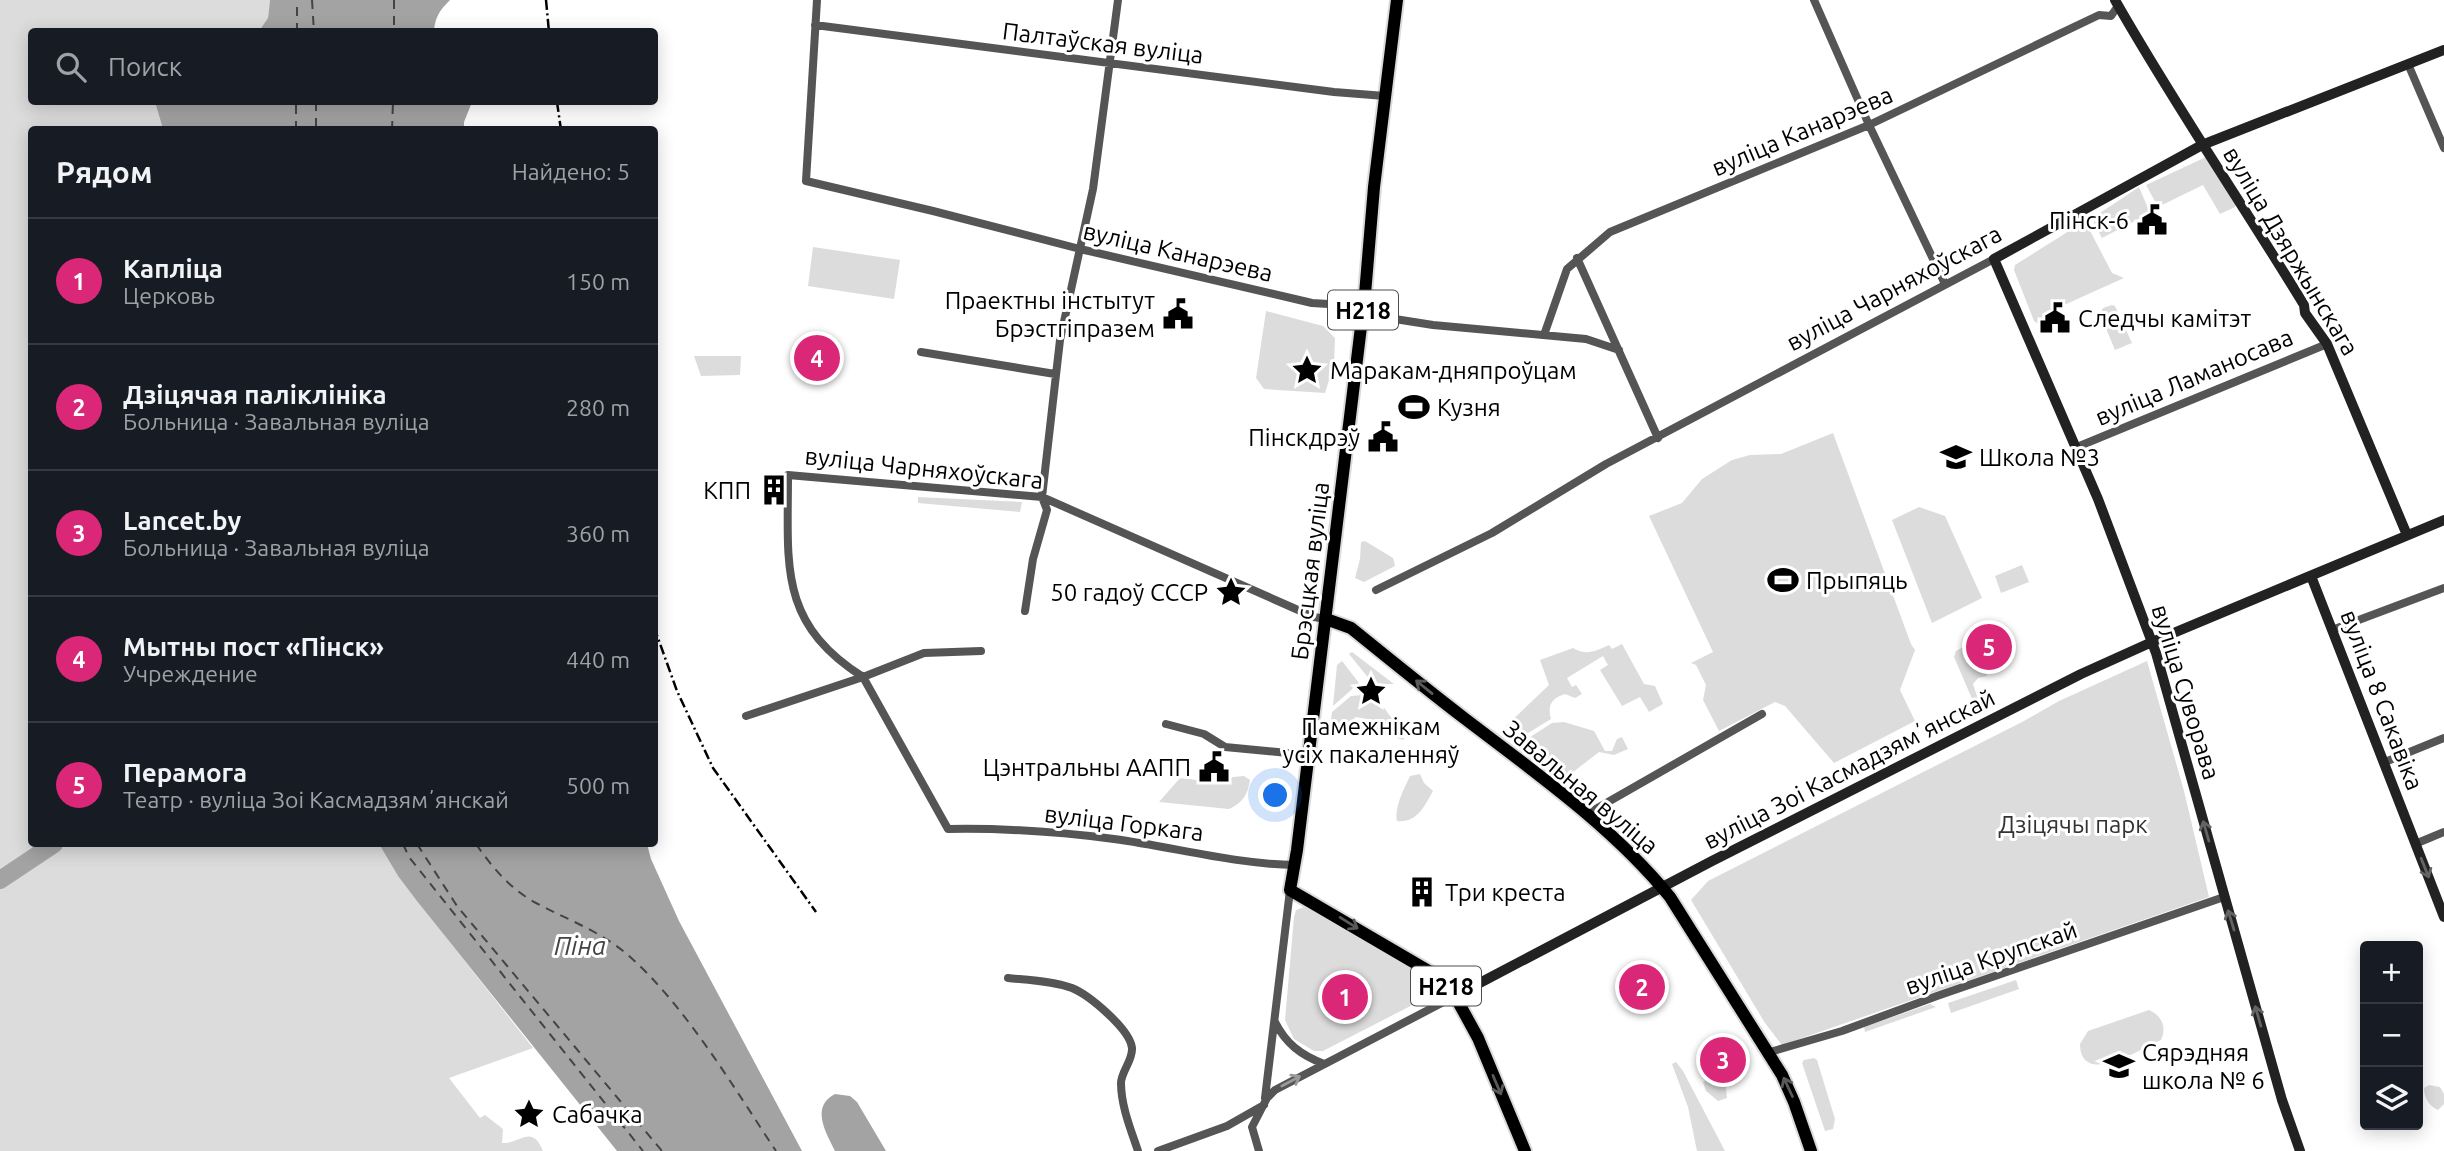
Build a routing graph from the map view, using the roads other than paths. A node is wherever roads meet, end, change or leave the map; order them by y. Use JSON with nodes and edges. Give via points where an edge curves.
{"nodes":[{"id":1,"x":817,"y":0,"type":"edge"},
{"id":2,"x":1118,"y":0,"type":"edge"},
{"id":3,"x":1398,"y":0,"type":"edge"},
{"id":4,"x":1816,"y":1,"type":"edge"},
{"id":5,"x":2117,"y":3,"type":"edge"},
{"id":6,"x":816,"y":25,"type":"junction"},
{"id":7,"x":2444,"y":50,"type":"edge"},
{"id":8,"x":1110,"y":64,"type":"junction"},
{"id":9,"x":2408,"y":64,"type":"junction"},
{"id":10,"x":1385,"y":96,"type":"junction"},
{"id":11,"x":1869,"y":125,"type":"junction"},
{"id":12,"x":2203,"y":145,"type":"junction"},
{"id":13,"x":2444,"y":148,"type":"edge"},
{"id":14,"x":1080,"y":249,"type":"junction"},
{"id":15,"x":1577,"y":258,"type":"junction"},
{"id":16,"x":1994,"y":259,"type":"junction"},
{"id":17,"x":1945,"y":284,"type":"junction"},
{"id":18,"x":1363,"y":314,"type":"junction"},
{"id":19,"x":1544,"y":335,"type":"junction"},
{"id":20,"x":2327,"y":344,"type":"junction"},
{"id":21,"x":1619,"y":350,"type":"junction"},
{"id":22,"x":921,"y":352,"type":"dead end"},
{"id":23,"x":1055,"y":374,"type":"junction"},
{"id":24,"x":1658,"y":438,"type":"junction"},
{"id":25,"x":2077,"y":447,"type":"junction"},
{"id":26,"x":1042,"y":497,"type":"junction"},
{"id":27,"x":2444,"y":520,"type":"edge"},
{"id":28,"x":2407,"y":535,"type":"junction"},
{"id":29,"x":2311,"y":576,"type":"junction"},
{"id":30,"x":2444,"y":588,"type":"edge"},
{"id":31,"x":1376,"y":590,"type":"dead end"},
{"id":32,"x":1025,"y":611,"type":"dead end"},
{"id":33,"x":1326,"y":619,"type":"junction"},
{"id":34,"x":2332,"y":629,"type":"junction"},
{"id":35,"x":2152,"y":642,"type":"junction"},
{"id":36,"x":981,"y":652,"type":"dead end"},
{"id":37,"x":863,"y":677,"type":"junction"},
{"id":38,"x":1762,"y":715,"type":"dead end"},
{"id":39,"x":746,"y":716,"type":"dead end"},
{"id":40,"x":1166,"y":724,"type":"dead end"},
{"id":41,"x":2444,"y":738,"type":"edge"},
{"id":42,"x":1308,"y":755,"type":"junction"},
{"id":43,"x":2385,"y":762,"type":"junction"},
{"id":44,"x":1587,"y":814,"type":"junction"},
{"id":45,"x":2444,"y":832,"type":"edge"},
{"id":46,"x":2415,"y":844,"type":"junction"},
{"id":47,"x":1295,"y":865,"type":"junction"},
{"id":48,"x":1663,"y":889,"type":"junction"},
{"id":49,"x":1290,"y":890,"type":"junction"},
{"id":50,"x":2224,"y":897,"type":"junction"},
{"id":51,"x":2444,"y":917,"type":"edge"},
{"id":52,"x":1008,"y":978,"type":"dead end"},
{"id":53,"x":1455,"y":996,"type":"junction"},
{"id":54,"x":1274,"y":1020,"type":"junction"},
{"id":55,"x":1770,"y":1052,"type":"junction"},
{"id":56,"x":1324,"y":1064,"type":"junction"},
{"id":57,"x":1264,"y":1105,"type":"junction"},
{"id":58,"x":1138,"y":1151,"type":"edge"},
{"id":59,"x":1158,"y":1151,"type":"edge"},
{"id":60,"x":1259,"y":1151,"type":"edge"},
{"id":61,"x":1525,"y":1151,"type":"edge"},
{"id":62,"x":1811,"y":1151,"type":"edge"},
{"id":63,"x":2300,"y":1151,"type":"edge"}],
"edges":[{"from":1,"to":6,"type":"street"},
{"from":2,"to":8,"type":"street"},
{"from":3,"to":10,"type":"main road","name":"Брэсцкая вуліца","number":"Н218"},
{"from":4,"to":11,"type":"street"},
{"from":5,"to":11,"type":"street","name":"вуліца Канарэева","via":[[2111,16],[2099,15]]},
{"from":5,"to":12,"type":"street","name":"вуліца Дзяржынскага"},
{"from":6,"to":8,"type":"street","name":"Палтаўская вуліца"},
{"from":6,"to":14,"type":"street","name":"вуліца Канарэева","via":[[806,181]]},
{"from":7,"to":9,"type":"street","name":"вуліца Чарняхоўскага"},
{"from":8,"to":10,"type":"street","name":"Палтаўская вуліца"},
{"from":8,"to":14,"type":"street"},
{"from":9,"to":12,"type":"street","name":"вуліца Чарняхоўскага"},
{"from":9,"to":13,"type":"street"},
{"from":10,"to":18,"type":"main road","name":"Брэсцкая вуліца","number":"Н218"},
{"from":11,"to":15,"type":"street","name":"вуліца Канарэева","via":[[1610,232]]},
{"from":11,"to":17,"type":"street"},
{"from":12,"to":16,"type":"street","name":"вуліца Чарняхоўскага"},
{"from":12,"to":20,"type":"street","name":"вуліца Дзяржынскага"},
{"from":14,"to":18,"type":"street","name":"вуліца Канарэева","via":[[1312,303],[1345,305]]},
{"from":14,"to":23,"type":"street"},
{"from":15,"to":19,"type":"street","name":"вуліца Канарэева","via":[[1567,269]]},
{"from":15,"to":21,"type":"street"},
{"from":16,"to":17,"type":"street","name":"вуліца Чарняхоўскага"},
{"from":16,"to":25,"type":"street","name":"вуліца Суворава"},
{"from":17,"to":24,"type":"street","name":"вуліца Чарняхоўскага"},
{"from":18,"to":19,"type":"street","name":"вуліца Канарэева"},
{"from":18,"to":33,"type":"main road","name":"Брэсцкая вуліца","number":"Н218"},
{"from":19,"to":21,"type":"street","name":"вуліца Канарэева","via":[[1586,338]]},
{"from":20,"to":25,"type":"street","name":"вуліца Ламаносава"},
{"from":20,"to":28,"type":"street","name":"вуліца Дзяржынскага"},
{"from":21,"to":24,"type":"street"},
{"from":22,"to":23,"type":"street"},
{"from":23,"to":26,"type":"street"},
{"from":24,"to":31,"type":"street","name":"вуліца Чарняхоўскага","via":[[1492,533]]},
{"from":25,"to":35,"type":"street","name":"вуліца Суворава"},
{"from":26,"to":32,"type":"street","via":[[1047,510],[1032,559]]},
{"from":26,"to":33,"type":"street","name":"вуліца Чарняхоўскага"},
{"from":26,"to":37,"type":"street","name":"вуліца Чарняхоўскага","via":[[788,475],[788,572],[796,604],[808,628]]},
{"from":27,"to":28,"type":"street","name":"вуліца Зоі Касмадзямʼянскай"},
{"from":28,"to":29,"type":"street","name":"вуліца Зоі Касмадзямʼянскай"},
{"from":29,"to":34,"type":"street","name":"вуліца 8 Сакавіка"},
{"from":29,"to":35,"type":"street","name":"вуліца Зоі Касмадзямʼянскай"},
{"from":30,"to":34,"type":"street"},
{"from":33,"to":42,"type":"main road","name":"Брэсцкая вуліца","number":"Н218"},
{"from":44,"to":33,"type":"main road","name":"Завальная вуліца","one_way":true,"via":[[1350,628]]},
{"from":34,"to":43,"type":"street","name":"вуліца 8 Сакавіка"},
{"from":35,"to":48,"type":"street","name":"вуліца Зоі Касмадзямʼянскай"},
{"from":50,"to":35,"type":"street","name":"вуліца Суворава","one_way":true},
{"from":36,"to":37,"type":"street","via":[[924,653]]},
{"from":37,"to":39,"type":"street"},
{"from":37,"to":47,"type":"street","name":"вуліца Горкага","via":[[948,829],[1113,839]]},
{"from":38,"to":44,"type":"street"},
{"from":40,"to":42,"type":"street","via":[[1204,734],[1225,747]]},
{"from":41,"to":43,"type":"street"},
{"from":42,"to":47,"type":"main road","name":"Брэсцкая вуліца","number":"Н218"},
{"from":43,"to":46,"type":"street","name":"вуліца 8 Сакавіка"},
{"from":44,"to":48,"type":"main road","name":"Завальная вуліца"},
{"from":45,"to":46,"type":"street"},
{"from":46,"to":51,"type":"street","name":"вуліца 8 Сакавіка","one_way":true},
{"from":47,"to":49,"type":"main road","name":"Брэсцкая вуліца","number":"Н218"},
{"from":48,"to":53,"type":"street","name":"вуліца Зоі Касмадзямʼянскай"},
{"from":48,"to":55,"type":"main road","name":"Завальная вуліца"},
{"from":49,"to":53,"type":"main road","number":"Н218","one_way":true,"via":[[1432,973]]},
{"from":49,"to":54,"type":"street","name":"Брэсцкая вуліца"},
{"from":50,"to":55,"type":"street","name":"вуліца Крупскай"},
{"from":63,"to":50,"type":"street","name":"вуліца Суворава","one_way":true},
{"from":52,"to":58,"type":"street","via":[[1073,988],[1125,1031],[1132,1048],[1121,1087]]},
{"from":53,"to":56,"type":"street","name":"вуліца Зоі Касмадзямʼянскай"},
{"from":53,"to":61,"type":"main road","number":"Н218","one_way":true,"via":[[1478,1038]]},
{"from":54,"to":56,"type":"street","via":[[1297,1051]]},
{"from":54,"to":57,"type":"street","name":"Брэсцкая вуліца"},
{"from":62,"to":55,"type":"main road","name":"Завальная вуліца","one_way":true},
{"from":57,"to":56,"type":"street","name":"вуліца Зоі Касмадзямʼянскай","one_way":true,"via":[[1275,1090]]},
{"from":57,"to":59,"type":"street","name":"вуліца Зоі Касмадзямʼянскай","via":[[1227,1126]]},
{"from":57,"to":60,"type":"street","name":"Брэсцкая вуліца","via":[[1252,1127]]}]}
